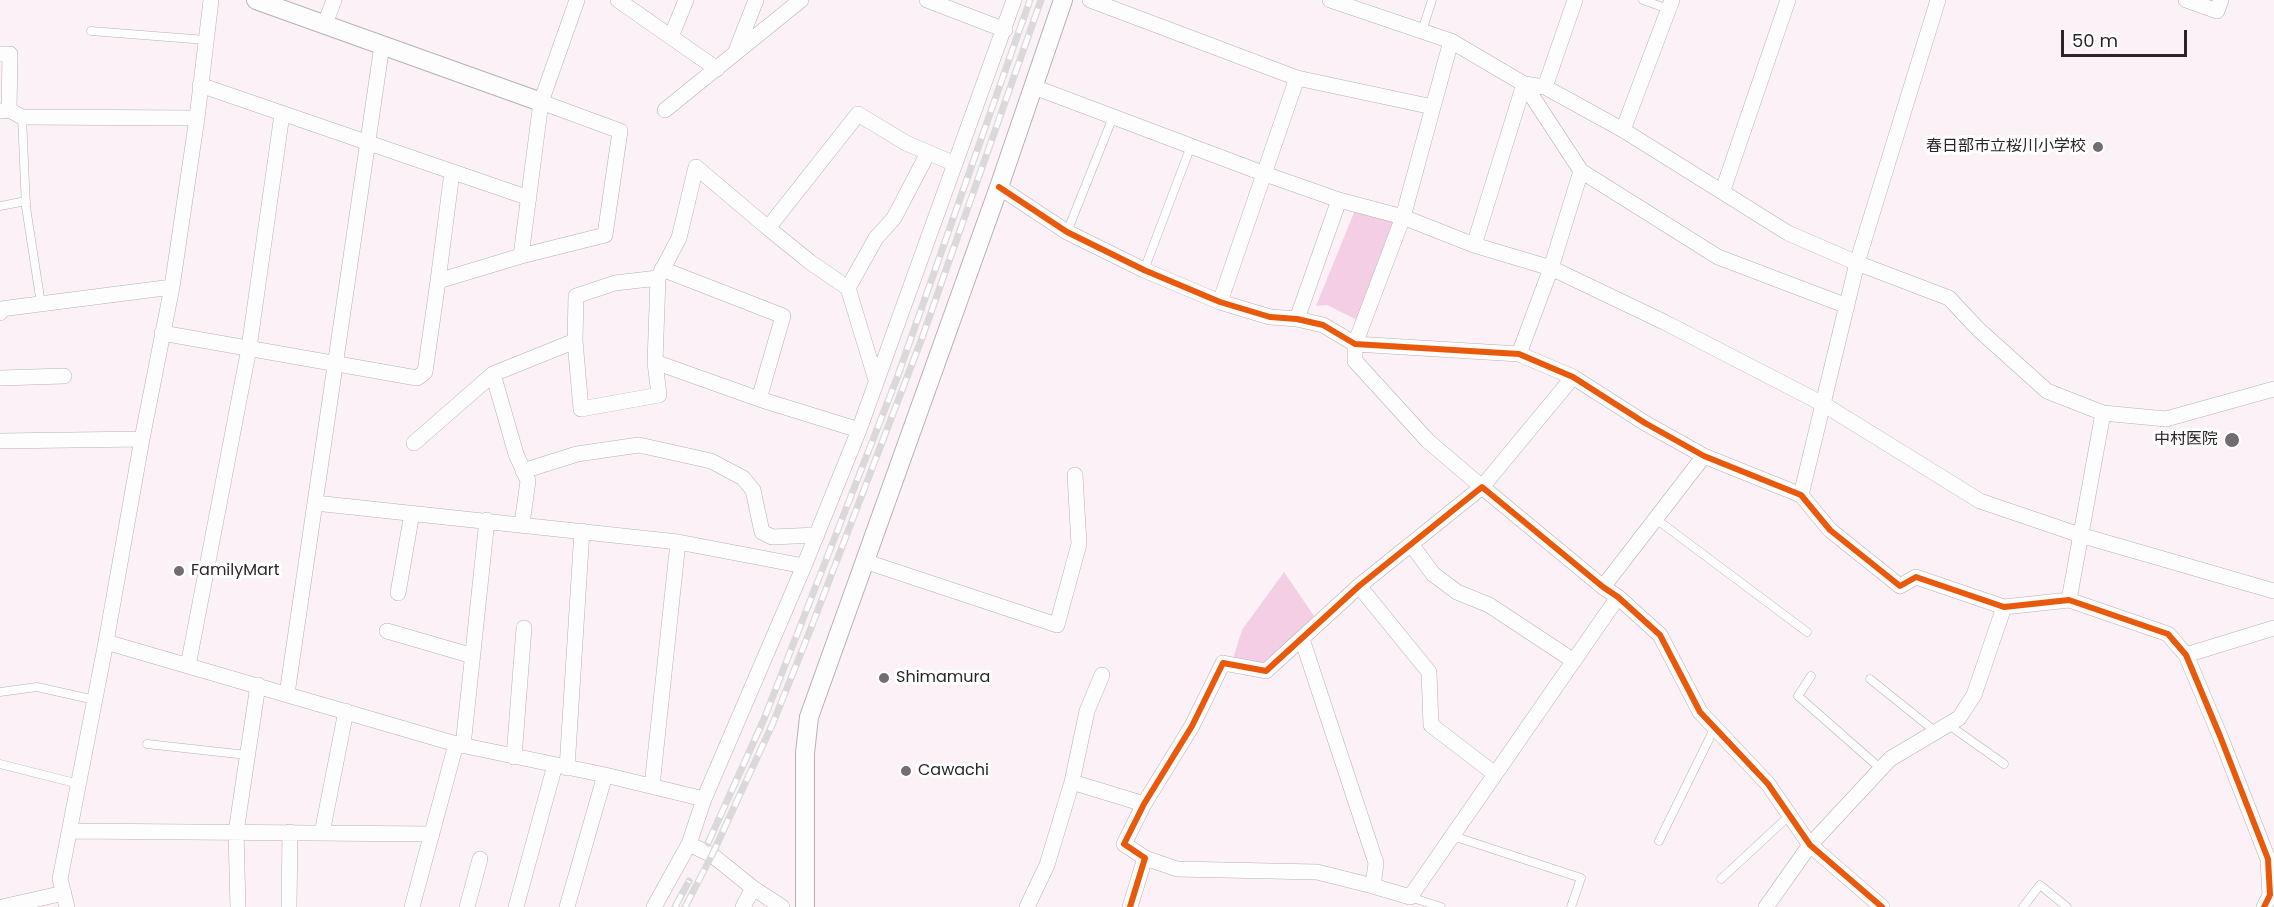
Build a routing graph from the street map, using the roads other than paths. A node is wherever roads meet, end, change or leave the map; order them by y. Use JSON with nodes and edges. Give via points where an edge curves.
{"nodes":[{"id":1,"x":211,"y":0,"type":"edge"},
{"id":2,"x":256,"y":0,"type":"edge"},
{"id":3,"x":334,"y":0,"type":"edge"},
{"id":4,"x":577,"y":0,"type":"edge"},
{"id":5,"x":618,"y":0,"type":"edge"},
{"id":6,"x":686,"y":0,"type":"edge"},
{"id":7,"x":756,"y":0,"type":"edge"},
{"id":8,"x":801,"y":0,"type":"edge"},
{"id":9,"x":927,"y":0,"type":"edge"},
{"id":10,"x":1014,"y":0,"type":"edge"},
{"id":11,"x":1063,"y":0,"type":"edge"},
{"id":12,"x":1090,"y":0,"type":"edge"},
{"id":13,"x":1330,"y":0,"type":"edge"},
{"id":14,"x":1432,"y":0,"type":"edge"},
{"id":15,"x":1575,"y":0,"type":"edge"},
{"id":16,"x":1643,"y":0,"type":"edge"},
{"id":17,"x":1788,"y":0,"type":"edge"},
{"id":18,"x":1938,"y":0,"type":"edge"},
{"id":19,"x":2186,"y":0,"type":"edge"},
{"id":20,"x":2221,"y":0,"type":"edge"},
{"id":21,"x":1670,"y":4,"type":"edge"},
{"id":22,"x":325,"y":24,"type":"junction"},
{"id":23,"x":1005,"y":30,"type":"junction"},
{"id":24,"x":91,"y":31,"type":"dead end"},
{"id":25,"x":1422,"y":31,"type":"junction"},
{"id":26,"x":671,"y":37,"type":"junction"},
{"id":27,"x":206,"y":40,"type":"junction"},
{"id":28,"x":1451,"y":41,"type":"junction"},
{"id":29,"x":382,"y":45,"type":"junction"},
{"id":30,"x":0,"y":54,"type":"edge"},
{"id":31,"x":735,"y":54,"type":"junction"},
{"id":32,"x":717,"y":69,"type":"junction"},
{"id":33,"x":1297,"y":78,"type":"junction"},
{"id":34,"x":1524,"y":84,"type":"junction"},
{"id":35,"x":200,"y":85,"type":"junction"},
{"id":36,"x":1034,"y":87,"type":"junction"},
{"id":37,"x":1545,"y":87,"type":"junction"},
{"id":38,"x":541,"y":102,"type":"junction"},
{"id":39,"x":1432,"y":107,"type":"junction"},
{"id":40,"x":665,"y":110,"type":"dead end"},
{"id":41,"x":10,"y":113,"type":"edge"},
{"id":42,"x":282,"y":114,"type":"junction"},
{"id":43,"x":1113,"y":117,"type":"junction"},
{"id":44,"x":197,"y":118,"type":"junction"},
{"id":45,"x":1623,"y":130,"type":"junction"},
{"id":46,"x":368,"y":143,"type":"junction"},
{"id":47,"x":1191,"y":146,"type":"junction"},
{"id":48,"x":928,"y":153,"type":"junction"},
{"id":49,"x":955,"y":164,"type":"junction"},
{"id":50,"x":1581,"y":171,"type":"junction"},
{"id":51,"x":452,"y":172,"type":"junction"},
{"id":52,"x":1265,"y":174,"type":"junction"},
{"id":53,"x":999,"y":187,"type":"junction"},
{"id":54,"x":1723,"y":190,"type":"junction"},
{"id":55,"x":529,"y":198,"type":"junction"},
{"id":56,"x":1339,"y":200,"type":"junction"},
{"id":57,"x":26,"y":201,"type":"junction"},
{"id":58,"x":0,"y":206,"type":"edge"},
{"id":59,"x":1403,"y":217,"type":"junction"},
{"id":60,"x":768,"y":228,"type":"junction"},
{"id":61,"x":1067,"y":232,"type":"junction"},
{"id":62,"x":1474,"y":245,"type":"junction"},
{"id":63,"x":521,"y":256,"type":"junction"},
{"id":64,"x":1857,"y":263,"type":"junction"},
{"id":65,"x":1551,"y":268,"type":"junction"},
{"id":66,"x":1144,"y":270,"type":"junction"},
{"id":67,"x":660,"y":274,"type":"junction"},
{"id":68,"x":438,"y":281,"type":"junction"},
{"id":69,"x":172,"y":287,"type":"junction"},
{"id":70,"x":848,"y":288,"type":"junction"},
{"id":71,"x":1220,"y":302,"type":"junction"},
{"id":72,"x":41,"y":304,"type":"junction"},
{"id":73,"x":1847,"y":306,"type":"junction"},
{"id":74,"x":0,"y":313,"type":"edge"},
{"id":75,"x":1297,"y":319,"type":"junction"},
{"id":76,"x":162,"y":333,"type":"junction"},
{"id":77,"x":575,"y":341,"type":"junction"},
{"id":78,"x":1355,"y":344,"type":"junction"},
{"id":79,"x":249,"y":348,"type":"junction"},
{"id":80,"x":1520,"y":354,"type":"junction"},
{"id":81,"x":335,"y":362,"type":"junction"},
{"id":82,"x":655,"y":362,"type":"junction"},
{"id":83,"x":493,"y":374,"type":"junction"},
{"id":84,"x":64,"y":376,"type":"dead end"},
{"id":85,"x":1573,"y":377,"type":"junction"},
{"id":86,"x":0,"y":378,"type":"edge"},
{"id":87,"x":876,"y":380,"type":"junction"},
{"id":88,"x":2274,"y":389,"type":"edge"},
{"id":89,"x":759,"y":399,"type":"junction"},
{"id":90,"x":1823,"y":404,"type":"junction"},
{"id":91,"x":2103,"y":413,"type":"junction"},
{"id":92,"x":859,"y":430,"type":"junction"},
{"id":93,"x":142,"y":439,"type":"junction"},
{"id":94,"x":0,"y":441,"type":"edge"},
{"id":95,"x":414,"y":443,"type":"dead end"},
{"id":96,"x":1704,"y":456,"type":"junction"},
{"id":97,"x":523,"y":471,"type":"junction"},
{"id":98,"x":1075,"y":475,"type":"dead end"},
{"id":99,"x":1482,"y":487,"type":"junction"},
{"id":100,"x":1801,"y":495,"type":"junction"},
{"id":101,"x":315,"y":503,"type":"junction"},
{"id":102,"x":412,"y":513,"type":"junction"},
{"id":103,"x":1656,"y":519,"type":"junction"},
{"id":104,"x":488,"y":520,"type":"junction"},
{"id":105,"x":522,"y":524,"type":"junction"},
{"id":106,"x":582,"y":531,"type":"junction"},
{"id":107,"x":817,"y":535,"type":"junction"},
{"id":108,"x":2080,"y":535,"type":"junction"},
{"id":109,"x":678,"y":542,"type":"junction"},
{"id":110,"x":1411,"y":544,"type":"junction"},
{"id":111,"x":864,"y":561,"type":"junction"},
{"id":112,"x":804,"y":566,"type":"junction"},
{"id":113,"x":1359,"y":586,"type":"junction"},
{"id":114,"x":1603,"y":587,"type":"junction"},
{"id":115,"x":2274,"y":591,"type":"edge"},
{"id":116,"x":398,"y":593,"type":"dead end"},
{"id":117,"x":1618,"y":597,"type":"junction"},
{"id":118,"x":2069,"y":600,"type":"junction"},
{"id":119,"x":2004,"y":607,"type":"junction"},
{"id":120,"x":524,"y":628,"type":"dead end"},
{"id":121,"x":2274,"y":628,"type":"edge"},
{"id":122,"x":387,"y":631,"type":"dead end"},
{"id":123,"x":1807,"y":632,"type":"dead end"},
{"id":124,"x":1302,"y":639,"type":"junction"},
{"id":125,"x":106,"y":642,"type":"junction"},
{"id":126,"x":473,"y":656,"type":"junction"},
{"id":127,"x":2186,"y":656,"type":"junction"},
{"id":128,"x":1574,"y":661,"type":"junction"},
{"id":129,"x":188,"y":666,"type":"junction"},
{"id":130,"x":1102,"y":675,"type":"dead end"},
{"id":131,"x":1811,"y":676,"type":"dead end"},
{"id":132,"x":1870,"y":679,"type":"dead end"},
{"id":133,"x":258,"y":685,"type":"junction"},
{"id":134,"x":0,"y":692,"type":"edge"},
{"id":135,"x":287,"y":694,"type":"junction"},
{"id":136,"x":95,"y":700,"type":"junction"},
{"id":137,"x":346,"y":711,"type":"junction"},
{"id":138,"x":1715,"y":727,"type":"junction"},
{"id":139,"x":1942,"y":728,"type":"junction"},
{"id":140,"x":147,"y":744,"type":"dead end"},
{"id":141,"x":460,"y":745,"type":"junction"},
{"id":142,"x":247,"y":756,"type":"junction"},
{"id":143,"x":514,"y":757,"type":"junction"},
{"id":144,"x":0,"y":764,"type":"edge"},
{"id":145,"x":2004,"y":764,"type":"dead end"},
{"id":146,"x":561,"y":767,"type":"junction"},
{"id":147,"x":1881,"y":769,"type":"junction"},
{"id":148,"x":1495,"y":774,"type":"junction"},
{"id":149,"x":605,"y":775,"type":"junction"},
{"id":150,"x":1072,"y":782,"type":"junction"},
{"id":151,"x":79,"y":783,"type":"junction"},
{"id":152,"x":652,"y":786,"type":"junction"},
{"id":153,"x":704,"y":800,"type":"junction"},
{"id":154,"x":1144,"y":804,"type":"junction"},
{"id":155,"x":1790,"y":815,"type":"junction"},
{"id":156,"x":70,"y":831,"type":"junction"},
{"id":157,"x":236,"y":832,"type":"junction"},
{"id":158,"x":290,"y":832,"type":"junction"},
{"id":159,"x":322,"y":833,"type":"junction"},
{"id":160,"x":432,"y":834,"type":"junction"},
{"id":161,"x":1453,"y":836,"type":"junction"},
{"id":162,"x":1659,"y":841,"type":"dead end"},
{"id":163,"x":689,"y":844,"type":"junction"},
{"id":164,"x":1810,"y":844,"type":"junction"},
{"id":165,"x":1145,"y":858,"type":"junction"},
{"id":166,"x":480,"y":859,"type":"dead end"},
{"id":167,"x":1721,"y":879,"type":"dead end"},
{"id":168,"x":1373,"y":886,"type":"junction"},
{"id":169,"x":753,"y":888,"type":"junction"},
{"id":170,"x":1410,"y":897,"type":"junction"},
{"id":171,"x":65,"y":900,"type":"edge"},
{"id":172,"x":2,"y":907,"type":"edge"},
{"id":173,"x":238,"y":907,"type":"edge"},
{"id":174,"x":289,"y":907,"type":"edge"},
{"id":175,"x":412,"y":907,"type":"edge"},
{"id":176,"x":467,"y":907,"type":"edge"},
{"id":177,"x":516,"y":907,"type":"edge"},
{"id":178,"x":567,"y":907,"type":"edge"},
{"id":179,"x":654,"y":907,"type":"edge"},
{"id":180,"x":743,"y":907,"type":"edge"},
{"id":181,"x":782,"y":907,"type":"edge"},
{"id":182,"x":805,"y":907,"type":"edge"},
{"id":183,"x":1027,"y":907,"type":"edge"},
{"id":184,"x":1130,"y":907,"type":"edge"},
{"id":185,"x":1441,"y":907,"type":"edge"},
{"id":186,"x":1571,"y":907,"type":"edge"},
{"id":187,"x":1766,"y":907,"type":"edge"},
{"id":188,"x":1882,"y":907,"type":"edge"},
{"id":189,"x":2023,"y":907,"type":"edge"},
{"id":190,"x":2067,"y":907,"type":"edge"},
{"id":191,"x":2264,"y":907,"type":"edge"}],
"edges":[{"from":1,"to":27,"type":"street"},
{"from":2,"to":22,"type":"street"},
{"from":3,"to":22,"type":"street"},
{"from":4,"to":38,"type":"street"},
{"from":5,"to":26,"type":"street"},
{"from":6,"to":26,"type":"street"},
{"from":7,"to":31,"type":"street"},
{"from":8,"to":31,"type":"street"},
{"from":9,"to":23,"type":"street"},
{"from":10,"to":23,"type":"street"},
{"from":11,"to":36,"type":"street"},
{"from":12,"to":33,"type":"street"},
{"from":13,"to":25,"type":"street"},
{"from":14,"to":25,"type":"lane"},
{"from":15,"to":37,"type":"street"},
{"from":16,"to":21,"type":"lane"},
{"from":17,"to":54,"type":"street"},
{"from":18,"to":64,"type":"street"},
{"from":19,"to":20,"type":"street","via":[[2217,11]]},
{"from":21,"to":45,"type":"street"},
{"from":22,"to":29,"type":"street"},
{"from":23,"to":49,"type":"street"},
{"from":24,"to":27,"type":"lane"},
{"from":25,"to":28,"type":"street"},
{"from":26,"to":32,"type":"street"},
{"from":27,"to":35,"type":"street"},
{"from":28,"to":34,"type":"street"},
{"from":28,"to":39,"type":"street"},
{"from":29,"to":38,"type":"street"},
{"from":29,"to":46,"type":"street"},
{"from":30,"to":41,"type":"street","via":[[10,54]]},
{"from":31,"to":32,"type":"street"},
{"from":32,"to":40,"type":"street"},
{"from":33,"to":39,"type":"street"},
{"from":33,"to":52,"type":"street"},
{"from":34,"to":37,"type":"street"},
{"from":34,"to":50,"type":"street"},
{"from":34,"to":62,"type":"street"},
{"from":35,"to":42,"type":"street"},
{"from":35,"to":44,"type":"street"},
{"from":36,"to":43,"type":"street"},
{"from":36,"to":53,"type":"street"},
{"from":37,"to":45,"type":"street"},
{"from":38,"to":55,"type":"street"},
{"from":38,"to":63,"type":"street","via":[[620,130],[605,235]]},
{"from":39,"to":59,"type":"street"},
{"from":41,"to":44,"type":"street"},
{"from":41,"to":57,"type":"lane"},
{"from":42,"to":46,"type":"street"},
{"from":42,"to":79,"type":"street"},
{"from":43,"to":47,"type":"street"},
{"from":43,"to":61,"type":"lane"},
{"from":44,"to":69,"type":"street"},
{"from":45,"to":54,"type":"street"},
{"from":46,"to":51,"type":"street"},
{"from":46,"to":81,"type":"street"},
{"from":47,"to":52,"type":"street"},
{"from":47,"to":66,"type":"lane"},
{"from":48,"to":49,"type":"street"},
{"from":48,"to":60,"type":"street","via":[[858,114]]},
{"from":48,"to":70,"type":"street","via":[[894,218],[876,238]]},
{"from":49,"to":87,"type":"street"},
{"from":50,"to":65,"type":"street"},
{"from":50,"to":73,"type":"street","via":[[1718,257]]},
{"from":51,"to":55,"type":"street"},
{"from":51,"to":68,"type":"street"},
{"from":52,"to":56,"type":"street"},
{"from":52,"to":71,"type":"street"},
{"from":53,"to":61,"type":"street"},
{"from":53,"to":111,"type":"street"},
{"from":54,"to":64,"type":"street","via":[[1788,233]]},
{"from":55,"to":63,"type":"street"},
{"from":56,"to":59,"type":"street"},
{"from":56,"to":75,"type":"street"},
{"from":57,"to":58,"type":"lane"},
{"from":57,"to":72,"type":"lane"},
{"from":59,"to":62,"type":"street"},
{"from":59,"to":78,"type":"street"},
{"from":60,"to":67,"type":"street","via":[[696,167],[679,238]]},
{"from":60,"to":70,"type":"street"},
{"from":61,"to":66,"type":"street"},
{"from":62,"to":65,"type":"street"},
{"from":63,"to":68,"type":"street"},
{"from":64,"to":73,"type":"street"},
{"from":64,"to":91,"type":"street","via":[[1949,298],[2047,391]]},
{"from":65,"to":80,"type":"street"},
{"from":65,"to":90,"type":"street"},
{"from":66,"to":71,"type":"street"},
{"from":67,"to":77,"type":"street","via":[[615,283],[576,297]]},
{"from":67,"to":82,"type":"street"},
{"from":67,"to":89,"type":"street","via":[[783,316]]},
{"from":68,"to":81,"type":"street","via":[[425,372],[417,378]]},
{"from":69,"to":72,"type":"street"},
{"from":69,"to":76,"type":"street"},
{"from":70,"to":87,"type":"street"},
{"from":71,"to":75,"type":"street","via":[[1270,317]]},
{"from":72,"to":74,"type":"street","via":[[1,309]]},
{"from":73,"to":90,"type":"street"},
{"from":75,"to":78,"type":"street","via":[[1323,325]]},
{"from":76,"to":79,"type":"street"},
{"from":76,"to":93,"type":"street"},
{"from":77,"to":82,"type":"street","via":[[581,410],[659,395]]},
{"from":77,"to":83,"type":"street"},
{"from":78,"to":80,"type":"street"},
{"from":78,"to":99,"type":"street","via":[[1355,361],[1428,441]]},
{"from":79,"to":81,"type":"street"},
{"from":79,"to":129,"type":"street"},
{"from":80,"to":85,"type":"street"},
{"from":81,"to":101,"type":"street"},
{"from":82,"to":89,"type":"street"},
{"from":83,"to":95,"type":"street"},
{"from":83,"to":97,"type":"street"},
{"from":84,"to":86,"type":"street"},
{"from":85,"to":96,"type":"street"},
{"from":85,"to":99,"type":"street"},
{"from":87,"to":92,"type":"street"},
{"from":88,"to":91,"type":"street","via":[[2166,419]]},
{"from":89,"to":92,"type":"street"},
{"from":90,"to":100,"type":"street"},
{"from":90,"to":108,"type":"street","via":[[1980,501]]},
{"from":91,"to":108,"type":"street"},
{"from":92,"to":107,"type":"street"},
{"from":93,"to":94,"type":"street"},
{"from":93,"to":125,"type":"street"},
{"from":96,"to":100,"type":"street"},
{"from":96,"to":103,"type":"street"},
{"from":97,"to":105,"type":"street","via":[[528,481]]},
{"from":97,"to":107,"type":"street","via":[[577,454],[639,445],[660,449],[711,461],[743,478],[753,490],[762,532],[772,537]]},
{"from":98,"to":111,"type":"street","via":[[1079,544],[1057,625]]},
{"from":99,"to":110,"type":"street"},
{"from":99,"to":114,"type":"street"},
{"from":100,"to":119,"type":"street","via":[[1830,530],[1900,586],[1916,577]]},
{"from":101,"to":102,"type":"street"},
{"from":101,"to":135,"type":"street"},
{"from":102,"to":104,"type":"street"},
{"from":102,"to":116,"type":"street"},
{"from":103,"to":114,"type":"street"},
{"from":103,"to":123,"type":"lane"},
{"from":104,"to":105,"type":"street"},
{"from":104,"to":126,"type":"street"},
{"from":105,"to":106,"type":"street"},
{"from":106,"to":109,"type":"street"},
{"from":106,"to":146,"type":"street"},
{"from":107,"to":112,"type":"street"},
{"from":108,"to":115,"type":"street"},
{"from":108,"to":118,"type":"street"},
{"from":109,"to":112,"type":"street"},
{"from":109,"to":152,"type":"street"},
{"from":110,"to":113,"type":"street"},
{"from":110,"to":128,"type":"street","via":[[1433,574],[1457,592],[1489,605]]},
{"from":111,"to":182,"type":"street","via":[[809,717],[805,753]]},
{"from":112,"to":153,"type":"street"},
{"from":113,"to":124,"type":"street"},
{"from":113,"to":148,"type":"street","via":[[1429,672],[1431,725]]},
{"from":114,"to":117,"type":"street"},
{"from":117,"to":128,"type":"street"},
{"from":117,"to":138,"type":"street","via":[[1660,635],[1700,712]]},
{"from":118,"to":119,"type":"street"},
{"from":118,"to":127,"type":"street","via":[[2168,634]]},
{"from":119,"to":139,"type":"street","via":[[1974,695],[1959,718]]},
{"from":120,"to":143,"type":"street"},
{"from":121,"to":127,"type":"street"},
{"from":122,"to":126,"type":"street"},
{"from":124,"to":154,"type":"street","via":[[1266,671],[1223,663],[1192,726]]},
{"from":124,"to":168,"type":"street","via":[[1376,863]]},
{"from":125,"to":129,"type":"street"},
{"from":125,"to":136,"type":"street"},
{"from":126,"to":141,"type":"street"},
{"from":127,"to":191,"type":"street","via":[[2268,859],[2270,895]]},
{"from":128,"to":148,"type":"street"},
{"from":129,"to":133,"type":"street"},
{"from":130,"to":150,"type":"street","via":[[1087,711]]},
{"from":131,"to":147,"type":"lane","via":[[1798,696]]},
{"from":132,"to":139,"type":"lane"},
{"from":133,"to":135,"type":"street"},
{"from":133,"to":142,"type":"street"},
{"from":134,"to":136,"type":"lane","via":[[37,687]]},
{"from":135,"to":137,"type":"street"},
{"from":136,"to":151,"type":"street"},
{"from":137,"to":141,"type":"street"},
{"from":137,"to":159,"type":"street"},
{"from":138,"to":155,"type":"street","via":[[1768,784]]},
{"from":138,"to":162,"type":"lane"},
{"from":139,"to":145,"type":"lane"},
{"from":139,"to":147,"type":"street","via":[[1890,759]]},
{"from":140,"to":142,"type":"lane"},
{"from":141,"to":143,"type":"street"},
{"from":141,"to":160,"type":"street"},
{"from":142,"to":157,"type":"street"},
{"from":143,"to":146,"type":"street"},
{"from":144,"to":151,"type":"lane"},
{"from":146,"to":149,"type":"street"},
{"from":146,"to":177,"type":"street"},
{"from":147,"to":164,"type":"street"},
{"from":148,"to":161,"type":"street"},
{"from":149,"to":152,"type":"street"},
{"from":149,"to":178,"type":"street"},
{"from":150,"to":154,"type":"street"},
{"from":150,"to":183,"type":"street","via":[[1047,866]]},
{"from":151,"to":156,"type":"street"},
{"from":152,"to":153,"type":"street"},
{"from":153,"to":163,"type":"street"},
{"from":154,"to":165,"type":"street","via":[[1124,844]]},
{"from":155,"to":164,"type":"street"},
{"from":155,"to":167,"type":"lane"},
{"from":156,"to":157,"type":"street"},
{"from":156,"to":171,"type":"street","via":[[60,879]]},
{"from":157,"to":158,"type":"street"},
{"from":157,"to":173,"type":"street"},
{"from":158,"to":159,"type":"street"},
{"from":158,"to":174,"type":"street"},
{"from":159,"to":160,"type":"street"},
{"from":160,"to":175,"type":"street"},
{"from":161,"to":170,"type":"street"},
{"from":161,"to":186,"type":"lane","via":[[1581,878]]},
{"from":163,"to":169,"type":"street","via":[[712,855]]},
{"from":163,"to":179,"type":"street"},
{"from":164,"to":187,"type":"street"},
{"from":164,"to":188,"type":"street"},
{"from":165,"to":168,"type":"street","via":[[1177,869],[1317,872]]},
{"from":165,"to":184,"type":"street"},
{"from":166,"to":176,"type":"street"},
{"from":168,"to":170,"type":"street"},
{"from":169,"to":180,"type":"street"},
{"from":169,"to":181,"type":"street"},
{"from":170,"to":185,"type":"lane"},
{"from":171,"to":172,"type":"street"},
{"from":189,"to":190,"type":"lane","via":[[2040,885]]}]}
